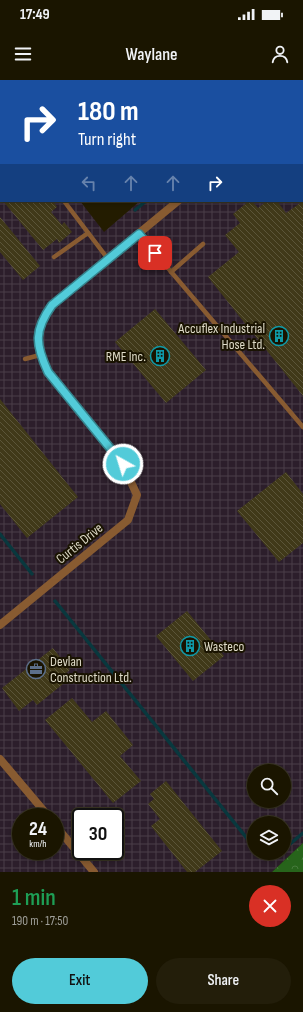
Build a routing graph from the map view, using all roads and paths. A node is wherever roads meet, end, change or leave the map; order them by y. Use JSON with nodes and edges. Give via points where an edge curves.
{"nodes":[{"id":1,"x":65,"y":202,"type":"edge"},
{"id":2,"x":177,"y":202,"type":"edge"},
{"id":3,"x":88,"y":233,"type":"junction"},
{"id":4,"x":139,"y":234,"type":"junction"},
{"id":5,"x":203,"y":244,"type":"dead end"},
{"id":6,"x":54,"y":257,"type":"dead end"},
{"id":7,"x":108,"y":259,"type":"junction"},
{"id":8,"x":171,"y":272,"type":"junction"},
{"id":9,"x":40,"y":355,"type":"junction"},
{"id":10,"x":25,"y":359,"type":"dead end"},
{"id":11,"x":303,"y":427,"type":"edge"},
{"id":12,"x":0,"y":625,"type":"edge"},
{"id":13,"x":0,"y":759,"type":"edge"},
{"id":14,"x":41,"y":808,"type":"edge"},
{"id":15,"x":64,"y":836,"type":"edge"},
{"id":16,"x":94,"y":872,"type":"edge"}],
"edges":[{"from":1,"to":3,"type":"lane"},
{"from":2,"to":4,"type":"street","name":"Curtis Drive"},
{"from":3,"to":6,"type":"lane"},
{"from":3,"to":7,"type":"lane"},
{"from":4,"to":7,"type":"street","name":"Curtis Drive"},
{"from":4,"to":8,"type":"lane"},
{"from":5,"to":8,"type":"lane"},
{"from":7,"to":9,"type":"street","name":"Curtis Drive","via":[[52,305],[42,320],[37,337]]},
{"from":8,"to":11,"type":"lane"},
{"from":9,"to":10,"type":"lane"},
{"from":9,"to":12,"type":"street","name":"Curtis Drive","via":[[48,372],[123,464],[137,495],[128,520]]},
{"from":13,"to":14,"type":"street"},
{"from":15,"to":16,"type":"street"}]}
